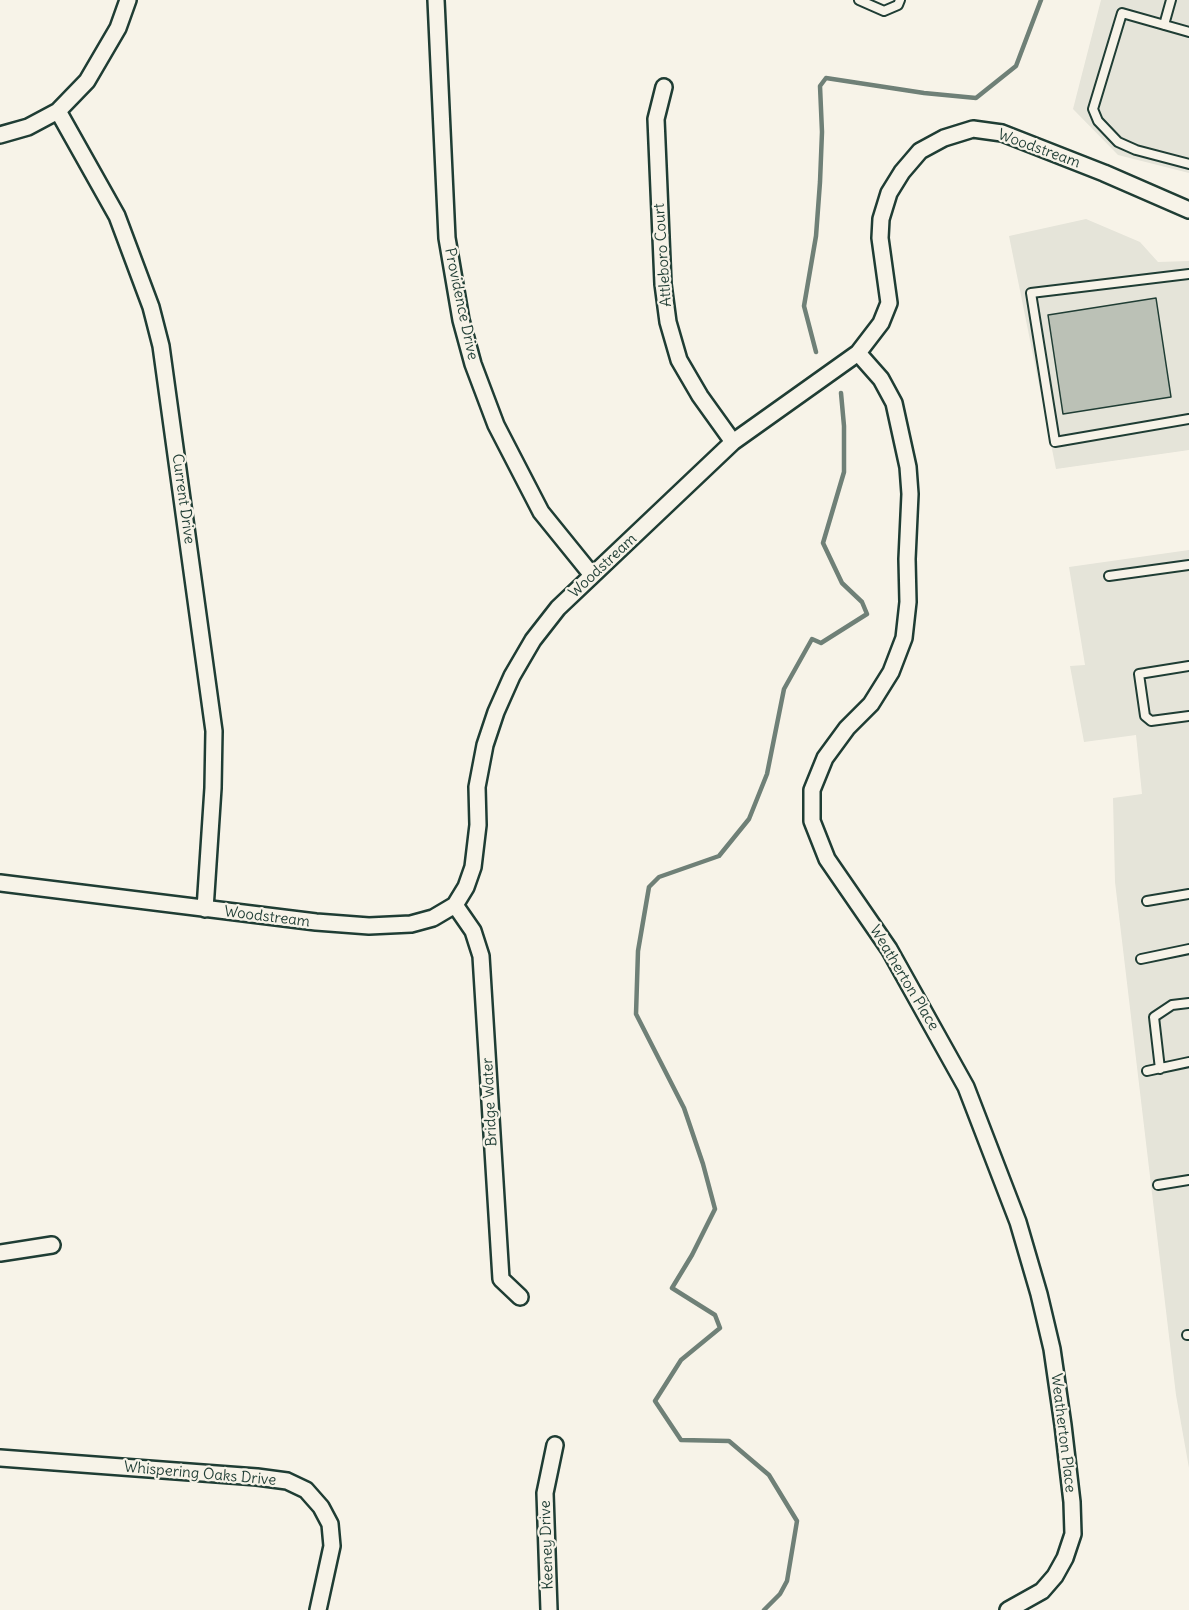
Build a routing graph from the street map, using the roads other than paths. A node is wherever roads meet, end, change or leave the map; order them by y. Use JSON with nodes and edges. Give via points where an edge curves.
{"nodes":[{"id":1,"x":128,"y":0,"type":"edge"},
{"id":2,"x":436,"y":0,"type":"edge"},
{"id":3,"x":859,"y":0,"type":"edge"},
{"id":4,"x":900,"y":0,"type":"edge"},
{"id":5,"x":1171,"y":0,"type":"edge"},
{"id":6,"x":1164,"y":25,"type":"junction"},
{"id":7,"x":1189,"y":32,"type":"edge"},
{"id":8,"x":664,"y":87,"type":"dead end"},
{"id":9,"x":58,"y":111,"type":"junction"},
{"id":10,"x":0,"y":135,"type":"edge"},
{"id":11,"x":1189,"y":164,"type":"edge"},
{"id":12,"x":1189,"y":210,"type":"edge"},
{"id":13,"x":1189,"y":273,"type":"edge"},
{"id":14,"x":858,"y":353,"type":"junction"},
{"id":15,"x":1189,"y":419,"type":"edge"},
{"id":16,"x":733,"y":442,"type":"junction"},
{"id":17,"x":1189,"y":565,"type":"edge"},
{"id":18,"x":592,"y":575,"type":"junction"},
{"id":19,"x":1109,"y":576,"type":"dead end"},
{"id":20,"x":1189,"y":666,"type":"edge"},
{"id":21,"x":1189,"y":716,"type":"edge"},
{"id":22,"x":0,"y":883,"type":"edge"},
{"id":23,"x":1189,"y":894,"type":"edge"},
{"id":24,"x":1147,"y":901,"type":"dead end"},
{"id":25,"x":455,"y":905,"type":"junction"},
{"id":26,"x":205,"y":909,"type":"junction"},
{"id":27,"x":1189,"y":949,"type":"edge"},
{"id":28,"x":1141,"y":959,"type":"dead end"},
{"id":29,"x":1189,"y":1003,"type":"edge"},
{"id":30,"x":1189,"y":1062,"type":"edge"},
{"id":31,"x":1160,"y":1069,"type":"junction"},
{"id":32,"x":1148,"y":1071,"type":"dead end"},
{"id":33,"x":1189,"y":1180,"type":"edge"},
{"id":34,"x":1158,"y":1185,"type":"dead end"},
{"id":35,"x":52,"y":1245,"type":"dead end"},
{"id":36,"x":0,"y":1253,"type":"edge"},
{"id":37,"x":520,"y":1297,"type":"dead end"},
{"id":38,"x":555,"y":1445,"type":"dead end"},
{"id":39,"x":0,"y":1458,"type":"edge"},
{"id":40,"x":318,"y":1610,"type":"edge"},
{"id":41,"x":549,"y":1610,"type":"edge"},
{"id":42,"x":1008,"y":1610,"type":"edge"}],
"edges":[{"from":1,"to":9,"type":"street","via":[[102,58],[87,81]]},
{"from":2,"to":18,"type":"street","name":"Providence Drive","via":[[447,238],[461,320],[496,425],[541,512]]},
{"from":3,"to":4,"type":"lane","via":[[884,11]]},
{"from":5,"to":6,"type":"lane"},
{"from":6,"to":7,"type":"lane"},
{"from":6,"to":11,"type":"lane","via":[[1122,14],[1093,109],[1098,121],[1118,142]]},
{"from":8,"to":16,"type":"street","name":"Attleboro Court","via":[[656,119],[668,322],[679,360]]},
{"from":9,"to":10,"type":"street","via":[[28,127]]},
{"from":9,"to":26,"type":"street","name":"Current Drive","via":[[117,216],[152,307],[161,345],[214,731]]},
{"from":12,"to":14,"type":"street","name":"Woodstream","via":[[1002,133],[973,129],[944,138],[920,151],[889,193],[880,238],[889,303],[881,323]]},
{"from":13,"to":15,"type":"lane","via":[[1031,293],[1055,442]]},
{"from":14,"to":16,"type":"street","name":"Woodstream"},
{"from":14,"to":42,"type":"street","name":"Weatherton Place","via":[[881,379],[894,403],[908,467],[908,602],[904,638],[891,672],[871,705],[847,728],[825,758],[812,790],[812,821],[827,859],[890,949],[966,1087],[1014,1211],[1039,1294],[1052,1349],[1073,1534],[1055,1576],[1042,1591]]},
{"from":16,"to":18,"type":"street","name":"Woodstream"},
{"from":17,"to":19,"type":"lane"},
{"from":18,"to":25,"type":"street","name":"Woodstream","via":[[533,640],[496,712],[484,745],[477,786],[473,867]]},
{"from":20,"to":21,"type":"lane","via":[[1138,674],[1145,716],[1151,721]]},
{"from":22,"to":26,"type":"street","name":"Woodstream"},
{"from":23,"to":24,"type":"lane"},
{"from":25,"to":26,"type":"street","name":"Woodstream","via":[[433,918],[411,924],[369,926]]},
{"from":25,"to":37,"type":"street","name":"Bridge Water","via":[[473,930],[481,956],[501,1279]]},
{"from":27,"to":28,"type":"lane"},
{"from":29,"to":31,"type":"lane","via":[[1172,1005],[1154,1017]]},
{"from":30,"to":31,"type":"lane"},
{"from":31,"to":32,"type":"lane"},
{"from":33,"to":34,"type":"lane"},
{"from":35,"to":36,"type":"street"},
{"from":38,"to":41,"type":"street","name":"Keeney Drive","via":[[545,1493]]},
{"from":39,"to":40,"type":"street","name":"Whispering Oaks Drive","via":[[287,1481],[306,1490],[330,1524],[332,1546]]}]}
